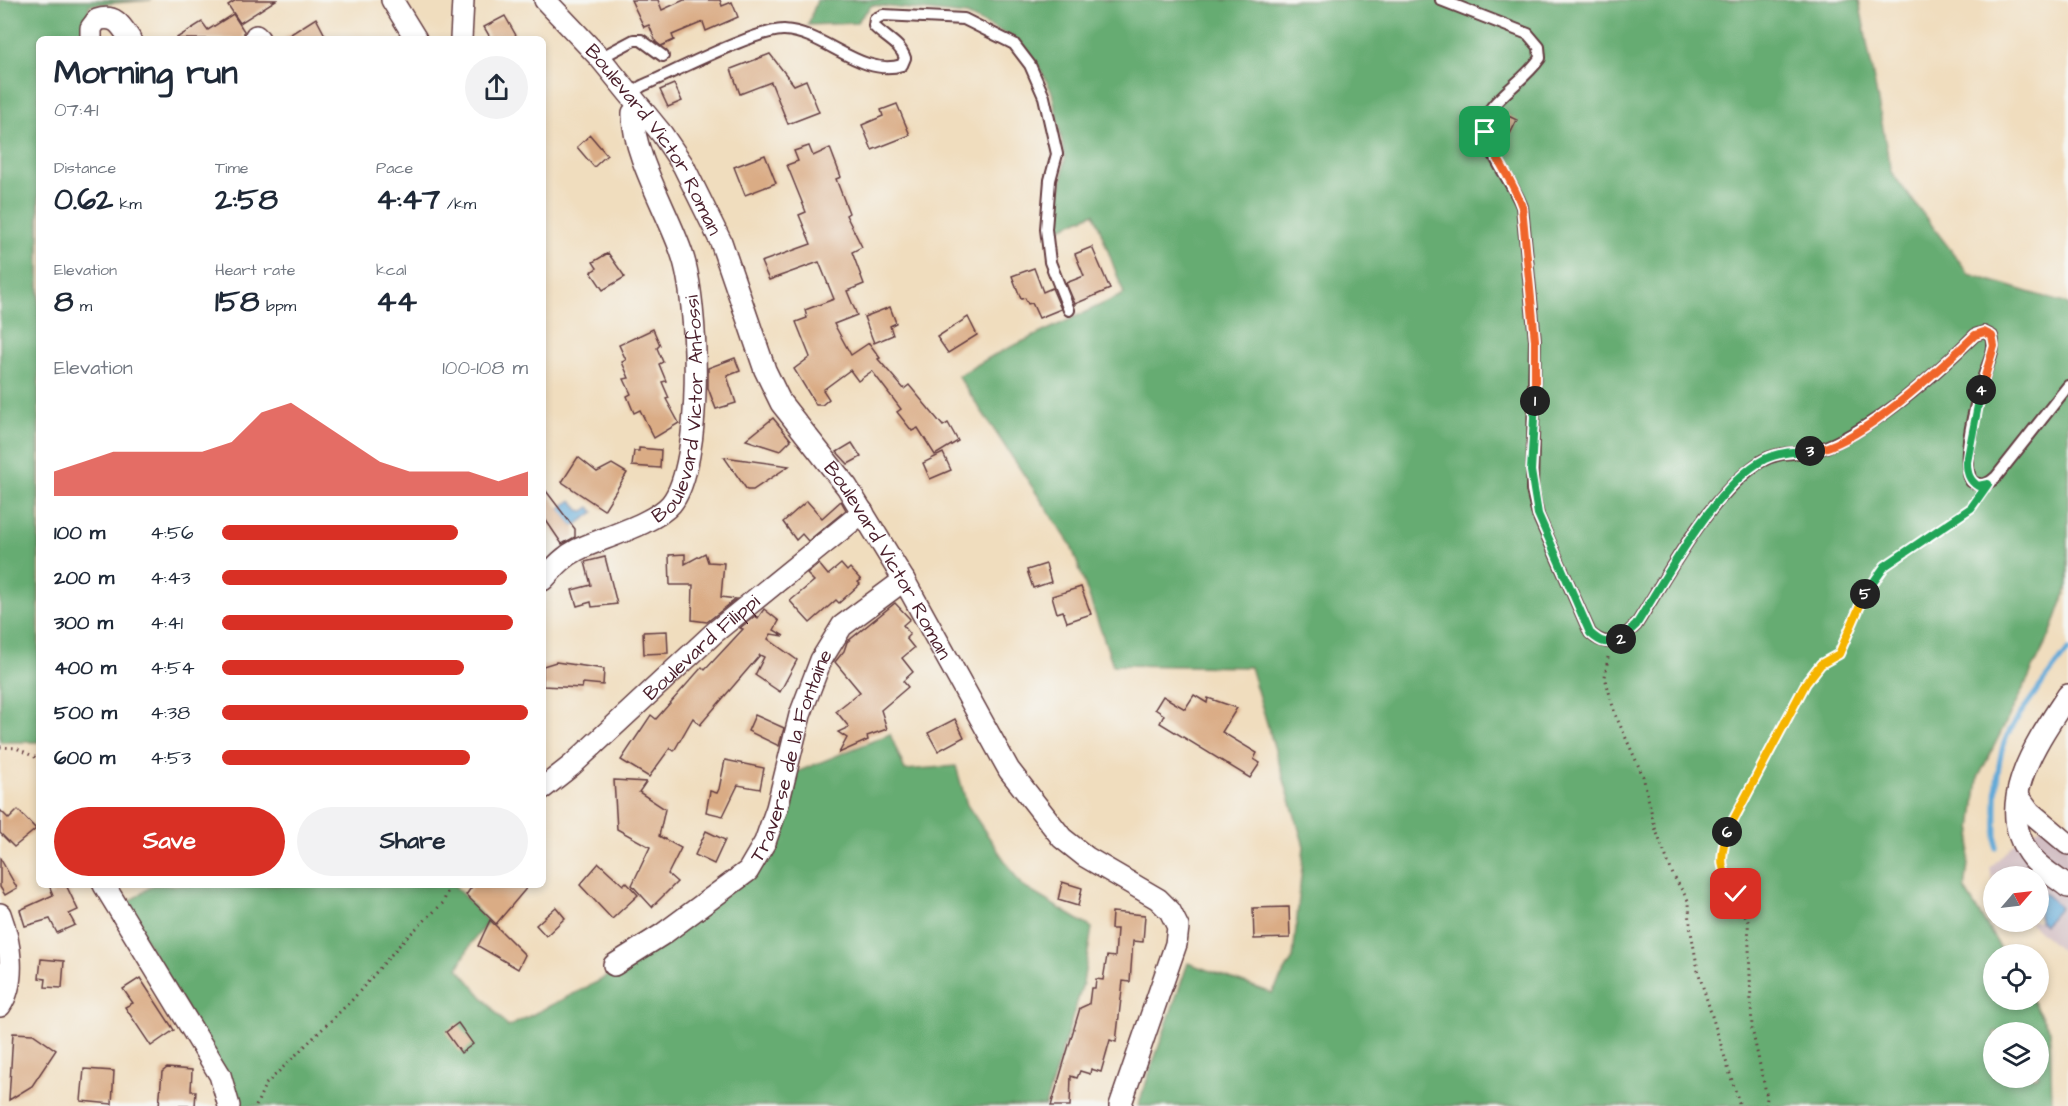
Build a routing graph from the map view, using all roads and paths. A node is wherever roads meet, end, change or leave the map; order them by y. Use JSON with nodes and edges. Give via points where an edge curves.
{"nodes":[{"id":1,"x":392,"y":0,"type":"edge"},
{"id":2,"x":463,"y":0,"type":"edge"},
{"id":3,"x":1441,"y":0,"type":"edge"},
{"id":4,"x":548,"y":1,"type":"edge"},
{"id":5,"x":91,"y":36,"type":"edge"},
{"id":6,"x":128,"y":36,"type":"edge"},
{"id":7,"x":414,"y":36,"type":"edge"},
{"id":8,"x":461,"y":36,"type":"edge"},
{"id":9,"x":663,"y":56,"type":"dead end"},
{"id":10,"x":600,"y":58,"type":"junction"},
{"id":11,"x":635,"y":101,"type":"junction"},
{"id":12,"x":1069,"y":310,"type":"dead end"},
{"id":13,"x":2068,"y":386,"type":"edge"},
{"id":14,"x":1988,"y":484,"type":"junction"},
{"id":15,"x":862,"y":512,"type":"junction"},
{"id":16,"x":546,"y":577,"type":"edge"},
{"id":17,"x":904,"y":580,"type":"junction"},
{"id":18,"x":1610,"y":643,"type":"junction"},
{"id":19,"x":2068,"y":695,"type":"edge"},
{"id":20,"x":0,"y":747,"type":"edge"},
{"id":21,"x":36,"y":758,"type":"edge"},
{"id":22,"x":546,"y":786,"type":"edge"},
{"id":23,"x":2019,"y":797,"type":"junction"},
{"id":24,"x":2068,"y":844,"type":"edge"},
{"id":25,"x":2068,"y":887,"type":"edge"},
{"id":26,"x":106,"y":888,"type":"edge"},
{"id":27,"x":449,"y":888,"type":"edge"},
{"id":28,"x":0,"y":914,"type":"edge"},
{"id":29,"x":614,"y":964,"type":"dead end"},
{"id":30,"x":0,"y":1006,"type":"edge"},
{"id":31,"x":229,"y":1106,"type":"edge"},
{"id":32,"x":256,"y":1106,"type":"edge"},
{"id":33,"x":1120,"y":1106,"type":"edge"},
{"id":34,"x":1740,"y":1106,"type":"edge"},
{"id":35,"x":1766,"y":1106,"type":"edge"}],
"edges":[{"from":1,"to":7,"type":"street"},
{"from":2,"to":8,"type":"street"},
{"from":3,"to":18,"type":"lane","via":[[1528,34],[1539,47],[1540,58],[1534,67],[1484,119],[1485,132],[1522,207],[1535,340],[1531,471],[1538,514],[1590,633],[1599,642]]},
{"from":4,"to":10,"type":"street","name":"Boulevard Victor Roman"},
{"from":5,"to":6,"type":"street","via":[[97,20],[106,17],[116,20]]},
{"from":9,"to":10,"type":"lane","via":[[641,40],[634,40]]},
{"from":10,"to":11,"type":"street","name":"Boulevard Victor Roman"},
{"from":11,"to":12,"type":"lane","via":[[642,86],[754,37],[784,30],[890,69],[902,65],[905,58],[902,48],[874,26],[874,20],[883,15],[964,19],[994,31],[1020,51],[1044,97],[1057,154],[1050,180],[1047,240],[1050,262]]},
{"from":11,"to":15,"type":"street","name":"Boulevard Victor Roman","via":[[683,165],[700,198],[721,242],[765,370],[781,403],[848,487]]},
{"from":11,"to":16,"type":"street","name":"Boulevard Victor Anfossi","via":[[637,139],[691,285],[695,412],[689,465],[682,487],[670,505],[578,550]]},
{"from":13,"to":14,"type":"lane"},
{"from":14,"to":18,"type":"lane","via":[[1978,486],[1971,481],[1967,462],[1994,346],[1992,336],[1984,332],[1975,335],[1924,382],[1842,440],[1820,450],[1778,454],[1750,470],[1707,517],[1636,625],[1622,639]]},
{"from":14,"to":35,"type":"path","via":[[1971,508],[1885,566],[1868,588],[1839,654],[1821,664],[1806,683],[1729,826],[1721,853],[1722,870],[1748,921],[1752,1029]]},
{"from":15,"to":17,"type":"street","name":"Boulevard Victor Roman"},
{"from":15,"to":22,"type":"street","name":"Boulevard Filippi","via":[[715,632]]},
{"from":17,"to":29,"type":"street","name":"Traverse de la Fontaine","via":[[842,626],[821,660],[800,715],[777,808],[765,842],[748,871],[663,934]]},
{"from":17,"to":33,"type":"street","name":"Boulevard Victor Roman","via":[[1009,770],[1041,814],[1086,857],[1158,899],[1170,910],[1178,927],[1176,944]]},
{"from":18,"to":34,"type":"path","via":[[1605,677],[1615,714],[1643,776],[1655,828],[1672,875],[1689,902],[1698,971]]},
{"from":19,"to":23,"type":"street","via":[[2034,747],[2023,770]]},
{"from":20,"to":21,"type":"path","via":[[16,748]]},
{"from":23,"to":24,"type":"street","via":[[2030,812]]},
{"from":23,"to":25,"type":"street","via":[[2016,820],[2021,839],[2033,859]]},
{"from":26,"to":31,"type":"street","via":[[220,1075]]},
{"from":27,"to":32,"type":"path","via":[[443,903],[265,1085]]},
{"from":28,"to":30,"type":"street","via":[[8,939],[10,971]]}]}
